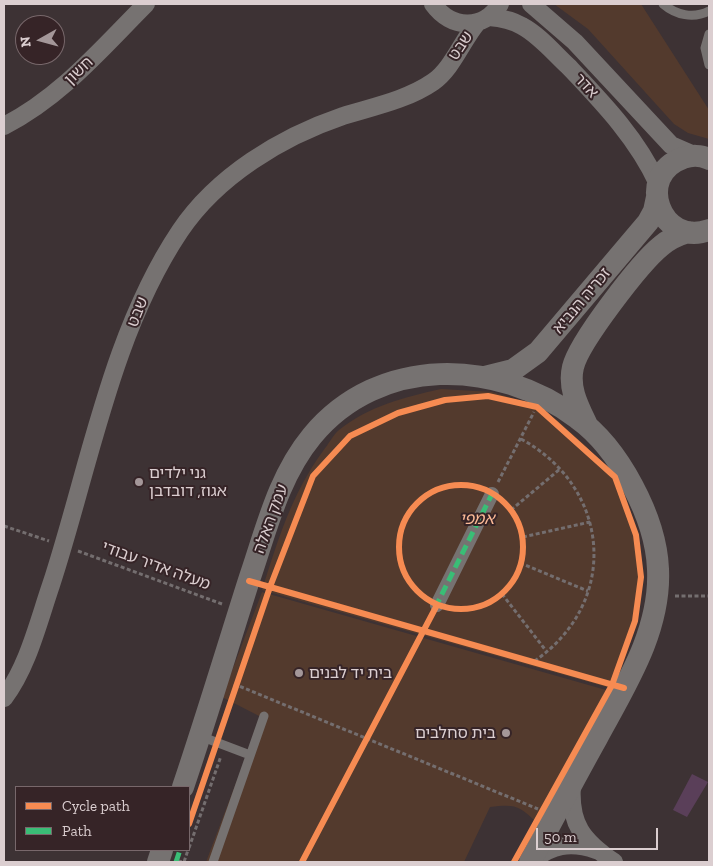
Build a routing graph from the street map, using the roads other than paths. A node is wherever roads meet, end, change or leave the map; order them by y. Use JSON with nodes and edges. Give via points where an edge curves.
{"nodes":[{"id":1,"x":146,"y":4,"type":"edge"},
{"id":2,"x":531,"y":4,"type":"edge"},
{"id":3,"x":663,"y":4,"type":"edge"},
{"id":4,"x":436,"y":8,"type":"edge"},
{"id":5,"x":709,"y":11,"type":"edge"},
{"id":6,"x":489,"y":14,"type":"edge"},
{"id":7,"x":709,"y":34,"type":"edge"},
{"id":8,"x":709,"y":64,"type":"edge"},
{"id":9,"x":446,"y":69,"type":"junction"},
{"id":10,"x":4,"y":126,"type":"edge"},
{"id":11,"x":702,"y":157,"type":"edge"},
{"id":12,"x":657,"y":190,"type":"junction"},
{"id":13,"x":701,"y":234,"type":"edge"},
{"id":14,"x":482,"y":377,"type":"junction"},
{"id":15,"x":590,"y":430,"type":"junction"},
{"id":16,"x":492,"y":494,"type":"road end"},
{"id":17,"x":437,"y":605,"type":"dead end"},
{"id":18,"x":4,"y":698,"type":"edge"},
{"id":19,"x":264,"y":716,"type":"dead end"},
{"id":20,"x":200,"y":736,"type":"junction"},
{"id":21,"x":250,"y":755,"type":"junction"},
{"id":22,"x":572,"y":783,"type":"junction"},
{"id":23,"x":183,"y":786,"type":"edge"},
{"id":24,"x":596,"y":850,"type":"junction"},
{"id":25,"x":213,"y":862,"type":"edge"},
{"id":26,"x":530,"y":862,"type":"edge"},
{"id":27,"x":614,"y":862,"type":"edge"}],
"edges":[{"from":1,"to":10,"type":"street","name":"חשון","via":[[53,95]]},
{"from":2,"to":11,"type":"street","name":"אדר","via":[[576,42],[671,145]]},
{"from":3,"to":5,"type":"lane","via":[[681,14],[701,15]]},
{"from":4,"to":6,"type":"street","name":"אדר","via":[[460,24]]},
{"from":4,"to":9,"type":"street","name":"שבט","via":[[450,39]]},
{"from":6,"to":9,"type":"street","name":"שבט"},
{"from":6,"to":12,"type":"street","name":"אדר","via":[[524,27],[560,58],[618,121],[646,159]]},
{"from":7,"to":8,"type":"lane","via":[[705,48]]},
{"from":9,"to":18,"type":"street","name":"שבט","via":[[432,83],[411,94],[285,140],[225,182],[182,228],[149,285],[126,342],[64,546],[16,681]]},
{"from":11,"to":12,"type":"street","name":"זכריה הנביא","via":[[672,163],[661,176]]},
{"from":12,"to":13,"type":"street","via":[[663,216],[670,224]]},
{"from":12,"to":14,"type":"street","name":"זכריה הנביא","via":[[654,211],[648,222],[538,352],[513,370]]},
{"from":13,"to":15,"type":"street","name":"זכריה הנביא","via":[[674,236],[661,245],[642,265],[580,351],[573,365],[572,390]]},
{"from":14,"to":15,"type":"street","via":[[536,393],[576,417]]},
{"from":14,"to":20,"type":"street","name":"עמק האלה","via":[[437,373],[396,379],[354,399],[332,416],[298,454],[288,473],[240,610]]},
{"from":15,"to":22,"type":"street","via":[[614,458],[639,500],[655,548],[657,597],[639,658]]},
{"from":16,"to":17,"type":"street"},
{"from":19,"to":21,"type":"lane"},
{"from":20,"to":21,"type":"lane"},
{"from":20,"to":23,"type":"street","name":"עמק האלה"},
{"from":21,"to":25,"type":"lane"},
{"from":22,"to":24,"type":"street","via":[[574,818],[586,840]]},
{"from":22,"to":26,"type":"street"},
{"from":24,"to":26,"type":"street","via":[[570,844],[555,846]]},
{"from":24,"to":27,"type":"street"}]}
